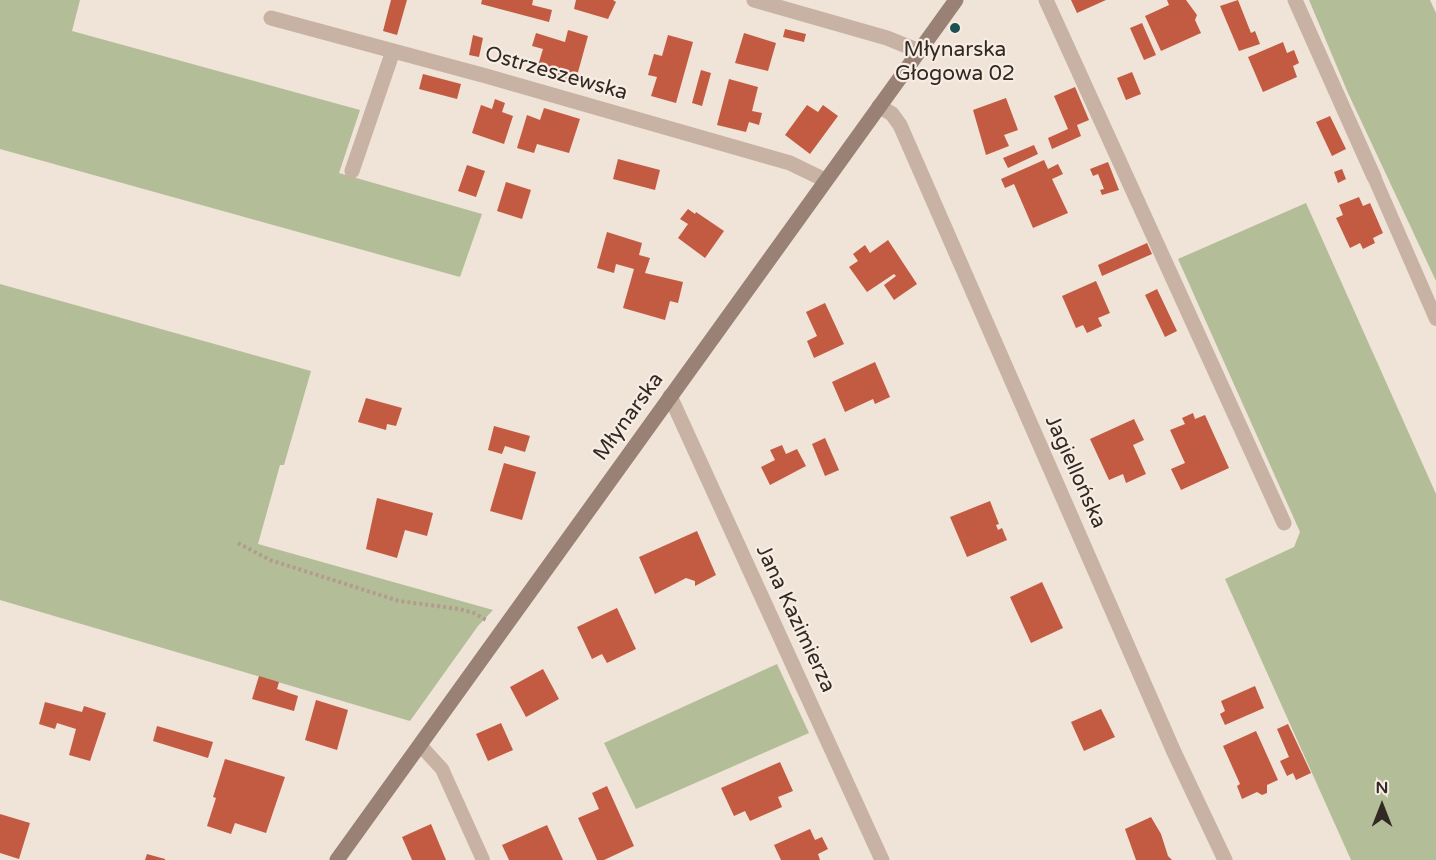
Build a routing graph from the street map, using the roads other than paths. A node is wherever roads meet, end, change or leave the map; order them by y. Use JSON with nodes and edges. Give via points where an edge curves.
{"nodes":[{"id":1,"x":754,"y":0,"type":"edge"},
{"id":2,"x":956,"y":0,"type":"edge"},
{"id":3,"x":1046,"y":0,"type":"edge"},
{"id":4,"x":1295,"y":0,"type":"edge"},
{"id":5,"x":271,"y":18,"type":"dead end"},
{"id":6,"x":393,"y":51,"type":"junction"},
{"id":7,"x":920,"y":51,"type":"junction"},
{"id":8,"x":879,"y":106,"type":"junction"},
{"id":9,"x":352,"y":171,"type":"dead end"},
{"id":10,"x":1374,"y":177,"type":"joint"},
{"id":11,"x":825,"y":180,"type":"junction"},
{"id":12,"x":1436,"y":319,"type":"edge"},
{"id":13,"x":670,"y":396,"type":"junction"},
{"id":14,"x":1284,"y":523,"type":"dead end"},
{"id":15,"x":420,"y":744,"type":"junction"},
{"id":16,"x":337,"y":860,"type":"edge"},
{"id":17,"x":483,"y":860,"type":"edge"},
{"id":18,"x":882,"y":860,"type":"edge"},
{"id":19,"x":1225,"y":860,"type":"edge"}],
"edges":[{"from":1,"to":7,"type":"street"},
{"from":2,"to":7,"type":"street","name":"Młynarska"},
{"from":3,"to":14,"type":"street"},
{"from":4,"to":10,"type":"street"},
{"from":5,"to":6,"type":"street","name":"Ostrzeszewska"},
{"from":6,"to":9,"type":"street"},
{"from":6,"to":11,"type":"street","name":"Ostrzeszewska","via":[[790,163]]},
{"from":7,"to":8,"type":"street","name":"Młynarska"},
{"from":8,"to":11,"type":"street","name":"Młynarska"},
{"from":8,"to":19,"type":"street","name":"Jagiellońska","via":[[900,125]]},
{"from":10,"to":12,"type":"lane"},
{"from":11,"to":13,"type":"street","name":"Młynarska"},
{"from":13,"to":15,"type":"street","name":"Młynarska"},
{"from":13,"to":18,"type":"street","name":"Jana Kazimierza"},
{"from":15,"to":16,"type":"street","name":"Młynarska"},
{"from":15,"to":17,"type":"lane","via":[[442,769]]}]}
